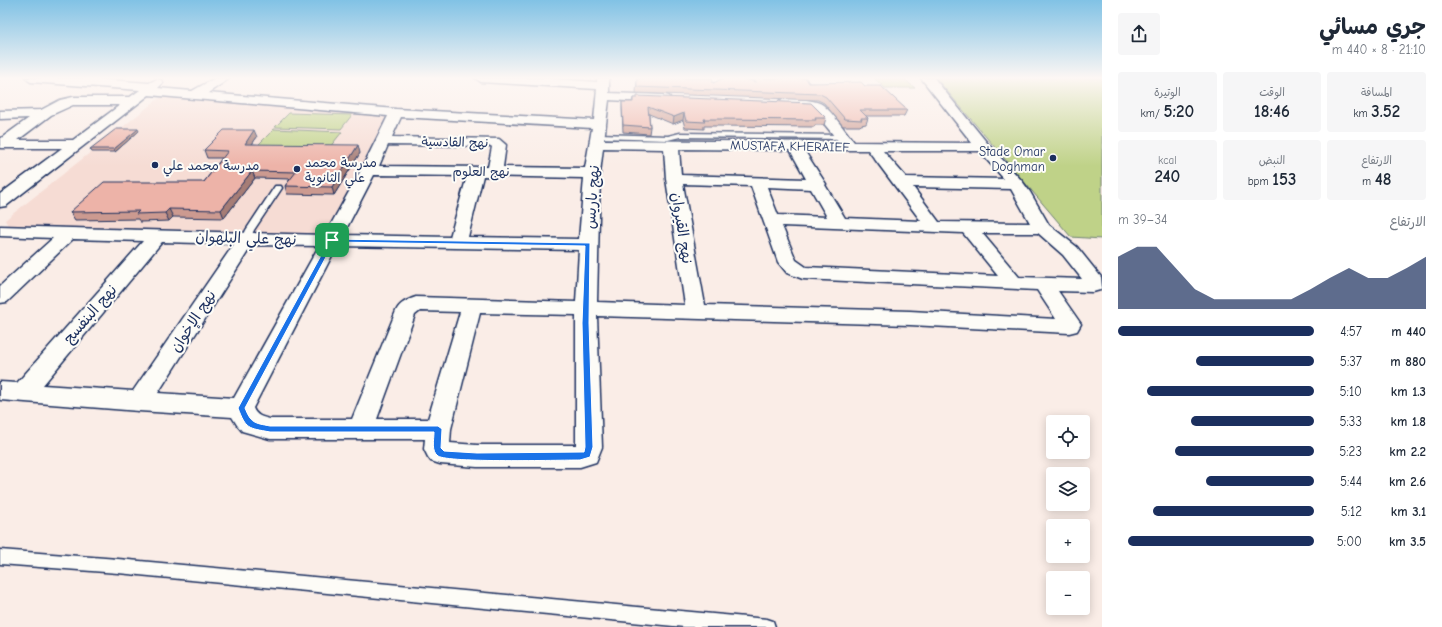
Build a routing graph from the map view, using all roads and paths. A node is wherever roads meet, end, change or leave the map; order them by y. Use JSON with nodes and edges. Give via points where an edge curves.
{"nodes":[{"id":1,"x":56,"y":107,"type":"edge"},
{"id":2,"x":125,"y":107,"type":"edge"},
{"id":3,"x":332,"y":107,"type":"edge"},
{"id":4,"x":587,"y":107,"type":"edge"},
{"id":5,"x":623,"y":107,"type":"edge"},
{"id":6,"x":818,"y":107,"type":"edge"},
{"id":7,"x":951,"y":107,"type":"edge"},
{"id":8,"x":586,"y":109,"type":"dead end"},
{"id":9,"x":600,"y":111,"type":"edge"},
{"id":10,"x":396,"y":113,"type":"junction"},
{"id":11,"x":44,"y":114,"type":"junction"},
{"id":12,"x":0,"y":115,"type":"edge"},
{"id":13,"x":383,"y":141,"type":"junction"},
{"id":14,"x":846,"y":142,"type":"junction"},
{"id":15,"x":2,"y":144,"type":"edge"},
{"id":16,"x":76,"y":144,"type":"junction"},
{"id":17,"x":670,"y":145,"type":"junction"},
{"id":18,"x":794,"y":145,"type":"junction"},
{"id":19,"x":872,"y":146,"type":"junction"},
{"id":20,"x":983,"y":147,"type":"junction"},
{"id":21,"x":369,"y":170,"type":"junction"},
{"id":22,"x":476,"y":171,"type":"junction"},
{"id":23,"x":495,"y":171,"type":"junction"},
{"id":24,"x":592,"y":173,"type":"junction"},
{"id":25,"x":674,"y":179,"type":"junction"},
{"id":26,"x":757,"y":182,"type":"junction"},
{"id":27,"x":901,"y":182,"type":"junction"},
{"id":28,"x":818,"y":184,"type":"junction"},
{"id":29,"x":1016,"y":184,"type":"junction"},
{"id":30,"x":278,"y":188,"type":"dead end"},
{"id":31,"x":0,"y":202,"type":"edge"},
{"id":32,"x":771,"y":220,"type":"junction"},
{"id":33,"x":839,"y":223,"type":"junction"},
{"id":34,"x":934,"y":227,"type":"junction"},
{"id":35,"x":968,"y":227,"type":"junction"},
{"id":36,"x":1042,"y":228,"type":"junction"},
{"id":37,"x":0,"y":231,"type":"edge"},
{"id":38,"x":69,"y":233,"type":"junction"},
{"id":39,"x":158,"y":235,"type":"junction"},
{"id":40,"x":246,"y":239,"type":"junction"},
{"id":41,"x":332,"y":240,"type":"junction"},
{"id":42,"x":458,"y":243,"type":"junction"},
{"id":43,"x":588,"y":245,"type":"junction"},
{"id":44,"x":1013,"y":282,"type":"junction"},
{"id":45,"x":1042,"y":283,"type":"junction"},
{"id":46,"x":0,"y":297,"type":"edge"},
{"id":47,"x":472,"y":304,"type":"junction"},
{"id":48,"x":586,"y":308,"type":"junction"},
{"id":49,"x":696,"y":311,"type":"junction"},
{"id":50,"x":11,"y":392,"type":"edge"},
{"id":51,"x":139,"y":402,"type":"junction"},
{"id":52,"x":241,"y":408,"type":"junction"},
{"id":53,"x":361,"y":429,"type":"junction"},
{"id":54,"x":438,"y":429,"type":"junction"},
{"id":55,"x":0,"y":557,"type":"edge"},
{"id":56,"x":767,"y":627,"type":"edge"}],
"edges":[{"from":1,"to":11,"type":"street"},
{"from":2,"to":16,"type":"street"},
{"from":3,"to":10,"type":"street"},
{"from":4,"to":9,"type":"street"},
{"from":5,"to":9,"type":"street"},
{"from":6,"to":14,"type":"street"},
{"from":7,"to":20,"type":"street"},
{"from":8,"to":9,"type":"street"},
{"from":9,"to":10,"type":"street"},
{"from":9,"to":14,"type":"lane","via":[[668,138],[680,135]]},
{"from":9,"to":17,"type":"street","name":"MUSTAFA KHERAIEF"},
{"from":9,"to":24,"type":"street","name":"نهج باريس"},
{"from":10,"to":13,"type":"street"},
{"from":11,"to":12,"type":"street"},
{"from":11,"to":15,"type":"street"},
{"from":13,"to":21,"type":"street"},
{"from":13,"to":23,"type":"street","name":"نهج القادسية","via":[[494,142],[499,145]]},
{"from":14,"to":18,"type":"street","name":"MUSTAFA KHERAIEF"},
{"from":14,"to":19,"type":"street","name":"MUSTAFA KHERAIEF"},
{"from":15,"to":16,"type":"street"},
{"from":16,"to":31,"type":"street"},
{"from":17,"to":18,"type":"street","name":"MUSTAFA KHERAIEF"},
{"from":17,"to":25,"type":"street","name":"نهج القيروان"},
{"from":18,"to":28,"type":"street"},
{"from":19,"to":20,"type":"street","name":"MUSTAFA KHERAIEF"},
{"from":19,"to":27,"type":"street"},
{"from":20,"to":29,"type":"street"},
{"from":21,"to":22,"type":"street","name":"نهج العلوم"},
{"from":21,"to":41,"type":"street"},
{"from":22,"to":23,"type":"street","name":"نهج العلوم"},
{"from":22,"to":42,"type":"street"},
{"from":23,"to":24,"type":"street","name":"نهج العلوم"},
{"from":24,"to":43,"type":"street","name":"نهج باريس"},
{"from":25,"to":26,"type":"street"},
{"from":25,"to":49,"type":"street","name":"نهج القيروان"},
{"from":26,"to":28,"type":"street"},
{"from":26,"to":32,"type":"street"},
{"from":27,"to":29,"type":"street"},
{"from":27,"to":34,"type":"street"},
{"from":28,"to":33,"type":"street"},
{"from":29,"to":36,"type":"street"},
{"from":30,"to":40,"type":"lane"},
{"from":32,"to":33,"type":"street"},
{"from":32,"to":44,"type":"street","via":[[787,262],[803,273]]},
{"from":33,"to":34,"type":"street"},
{"from":34,"to":35,"type":"street"},
{"from":35,"to":36,"type":"street"},
{"from":35,"to":44,"type":"street"},
{"from":36,"to":45,"type":"street","via":[[1070,250],[1095,284],[1090,287]]},
{"from":37,"to":38,"type":"street","name":"نهج علي البلهوان"},
{"from":38,"to":39,"type":"street","name":"نهج علي البلهوان"},
{"from":38,"to":46,"type":"street"},
{"from":39,"to":40,"type":"street","name":"نهج علي البلهوان"},
{"from":39,"to":50,"type":"street","name":"نهج البنفسج"},
{"from":40,"to":41,"type":"street","name":"نهج علي البلهوان"},
{"from":40,"to":51,"type":"street","name":"نهج الإخوان"},
{"from":41,"to":42,"type":"street","name":"نهج علي البلهوان"},
{"from":41,"to":52,"type":"street"},
{"from":42,"to":43,"type":"street","name":"نهج علي البلهوان"},
{"from":43,"to":48,"type":"street","name":"نهج باريس"},
{"from":44,"to":45,"type":"street"},
{"from":45,"to":49,"type":"street","via":[[1068,320],[1068,326]]},
{"from":47,"to":48,"type":"street"},
{"from":47,"to":53,"type":"street","via":[[420,303],[406,310]]},
{"from":47,"to":54,"type":"street"},
{"from":48,"to":49,"type":"street"},
{"from":48,"to":54,"type":"street","name":"نهج باريس","via":[[589,447],[587,454],[444,454],[437,449]]},
{"from":50,"to":51,"type":"street"},
{"from":51,"to":52,"type":"street"},
{"from":52,"to":53,"type":"street","via":[[247,422],[270,429]]},
{"from":53,"to":54,"type":"street"},
{"from":55,"to":56,"type":"lane"}]}
